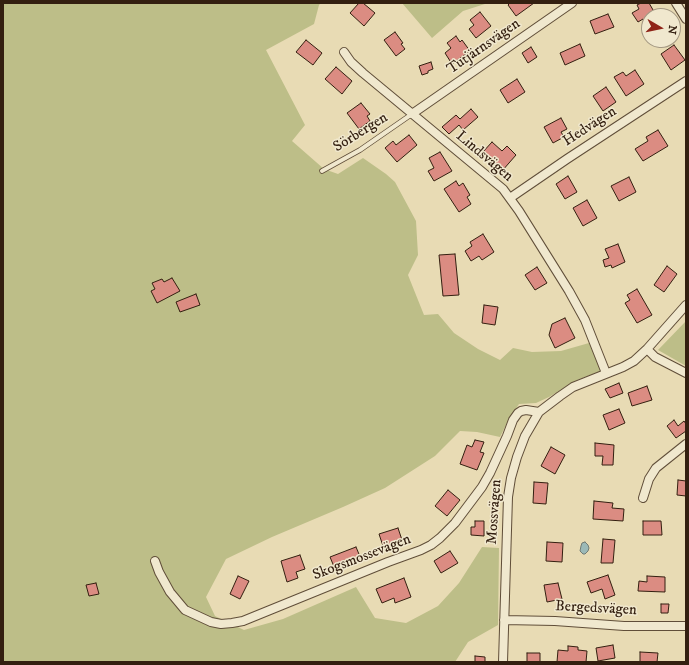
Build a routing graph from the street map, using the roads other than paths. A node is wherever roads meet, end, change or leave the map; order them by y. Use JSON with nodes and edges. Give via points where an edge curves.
{"nodes":[{"id":1,"x":572,"y":3,"type":"edge"},
{"id":2,"x":676,"y":3,"type":"edge"},
{"id":3,"x":686,"y":19,"type":"edge"},
{"id":4,"x":344,"y":52,"type":"dead end"},
{"id":5,"x":686,"y":81,"type":"edge"},
{"id":6,"x":412,"y":114,"type":"junction"},
{"id":7,"x":322,"y":171,"type":"dead end"},
{"id":8,"x":510,"y":198,"type":"junction"},
{"id":9,"x":686,"y":304,"type":"edge"},
{"id":10,"x":647,"y":349,"type":"junction"},
{"id":11,"x":606,"y":373,"type":"junction"},
{"id":12,"x":686,"y":373,"type":"edge"},
{"id":13,"x":540,"y":412,"type":"junction"},
{"id":14,"x":686,"y":444,"type":"edge"},
{"id":15,"x":642,"y":498,"type":"dead end"},
{"id":16,"x":155,"y":561,"type":"dead end"},
{"id":17,"x":504,"y":620,"type":"junction"},
{"id":18,"x":686,"y":626,"type":"edge"},
{"id":19,"x":503,"y":662,"type":"edge"}],
"edges":[{"from":1,"to":6,"type":"street","name":"Tutjärnsvägen"},
{"from":2,"to":3,"type":"street"},
{"from":4,"to":6,"type":"street","name":"Lindsvägen","via":[[363,73]]},
{"from":5,"to":8,"type":"street","name":"Hedvägen"},
{"from":6,"to":7,"type":"lane","name":"Sörbergen","via":[[360,150]]},
{"from":6,"to":8,"type":"street","name":"Lindsvägen","via":[[503,189]]},
{"from":8,"to":11,"type":"street","name":"Lindsvägen","via":[[585,320]]},
{"from":9,"to":10,"type":"street","name":"Mossvägen"},
{"from":10,"to":11,"type":"street","name":"Mossvägen","via":[[634,361]]},
{"from":10,"to":12,"type":"street","via":[[655,357]]},
{"from":11,"to":13,"type":"street","name":"Mossvägen","via":[[573,387]]},
{"from":13,"to":16,"type":"street","name":"Skogsmossevägen","via":[[526,410],[518,413],[482,487],[455,523],[431,545],[258,615],[232,624],[220,624],[185,610],[170,592]]},
{"from":13,"to":17,"type":"street","name":"Mossvägen","via":[[525,436],[511,478],[508,497]]},
{"from":14,"to":15,"type":"street","via":[[656,468]]},
{"from":17,"to":18,"type":"street","name":"Bergedsvägen","via":[[624,626]]},
{"from":17,"to":19,"type":"street","name":"Mossvägen"}]}
